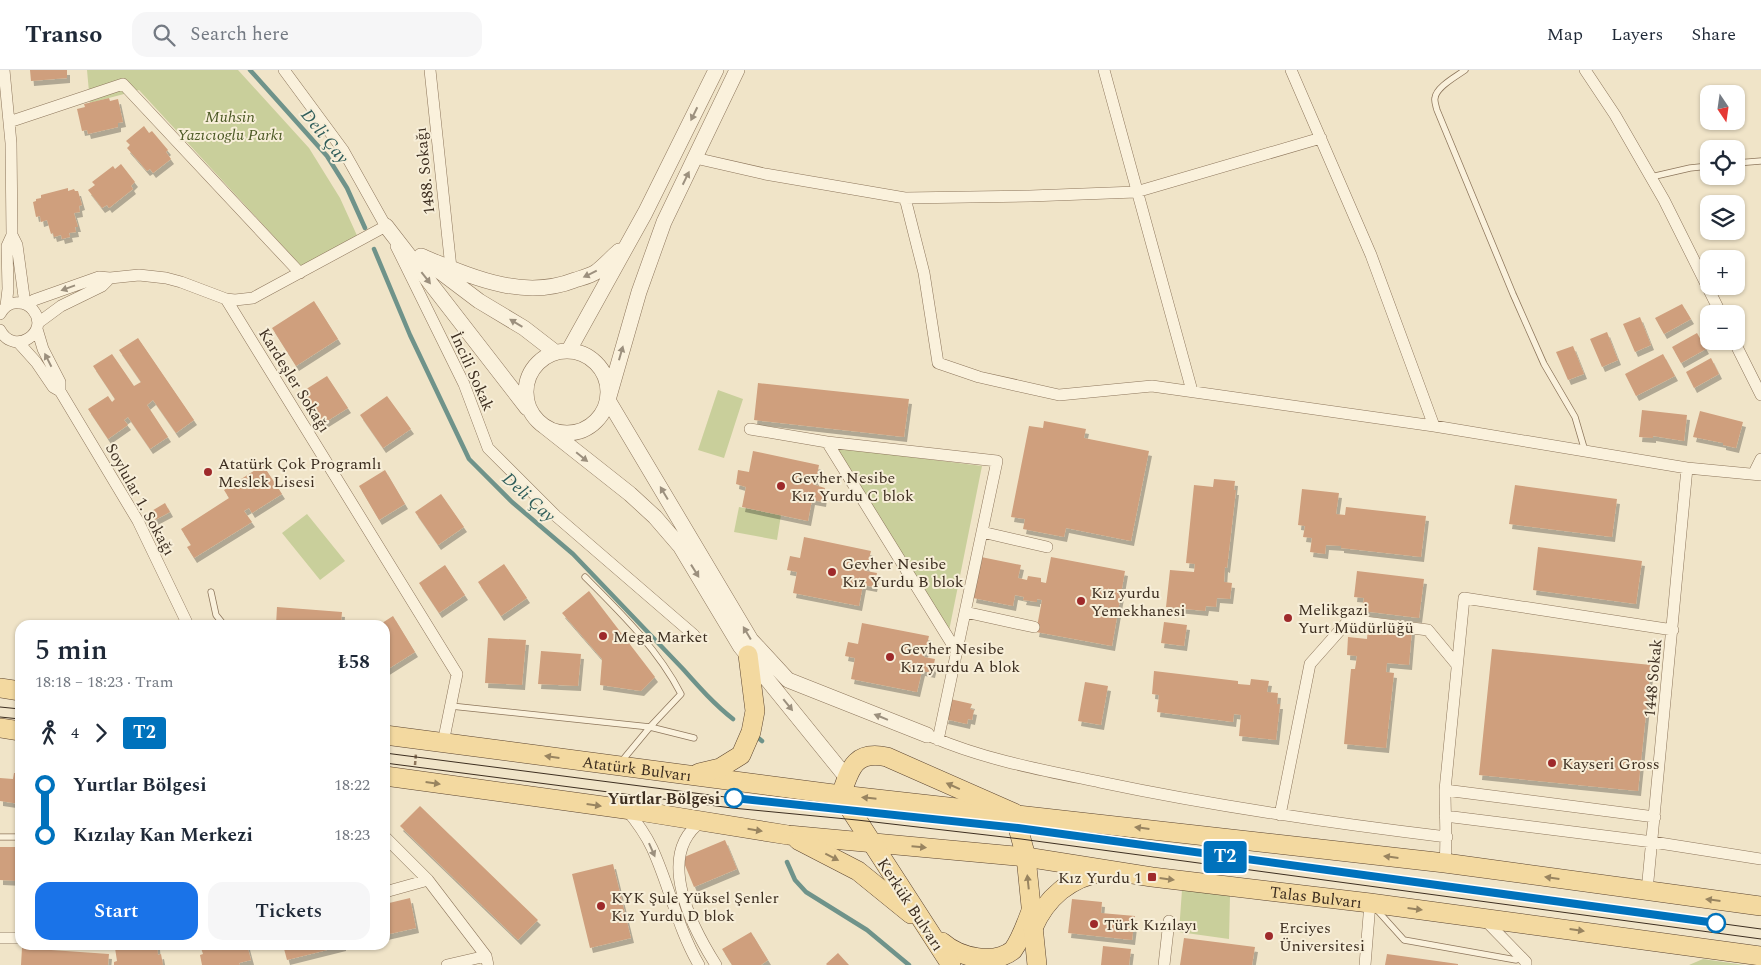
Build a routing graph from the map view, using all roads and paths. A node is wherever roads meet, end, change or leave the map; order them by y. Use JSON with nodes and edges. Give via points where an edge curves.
{"nodes":[{"id":1,"x":4,"y":70,"type":"edge"},
{"id":2,"x":284,"y":70,"type":"edge"},
{"id":3,"x":430,"y":70,"type":"edge"},
{"id":4,"x":716,"y":70,"type":"edge"},
{"id":5,"x":737,"y":70,"type":"edge"},
{"id":6,"x":1104,"y":70,"type":"edge"},
{"id":7,"x":1291,"y":70,"type":"edge"},
{"id":8,"x":1465,"y":70,"type":"edge"},
{"id":9,"x":1585,"y":70,"type":"edge"},
{"id":10,"x":9,"y":122,"type":"junction"},
{"id":11,"x":1321,"y":138,"type":"junction"},
{"id":12,"x":6,"y":144,"type":"edge"},
{"id":13,"x":695,"y":158,"type":"junction"},
{"id":14,"x":1761,"y":162,"type":"edge"},
{"id":15,"x":1745,"y":163,"type":"edge"},
{"id":16,"x":1700,"y":167,"type":"edge"},
{"id":17,"x":1651,"y":177,"type":"junction"},
{"id":18,"x":1136,"y":192,"type":"junction"},
{"id":19,"x":905,"y":198,"type":"junction"},
{"id":20,"x":386,"y":226,"type":"junction"},
{"id":21,"x":12,"y":235,"type":"junction"},
{"id":22,"x":627,"y":244,"type":"junction"},
{"id":23,"x":421,"y":256,"type":"junction"},
{"id":24,"x":451,"y":268,"type":"junction"},
{"id":25,"x":300,"y":273,"type":"junction"},
{"id":26,"x":110,"y":278,"type":"junction"},
{"id":27,"x":226,"y":299,"type":"junction"},
{"id":28,"x":27,"y":305,"type":"junction"},
{"id":29,"x":1716,"y":305,"type":"edge"},
{"id":30,"x":3,"y":310,"type":"edge"},
{"id":31,"x":37,"y":326,"type":"junction"},
{"id":32,"x":2,"y":336,"type":"edge"},
{"id":33,"x":18,"y":342,"type":"junction"},
{"id":34,"x":1738,"y":350,"type":"edge"},
{"id":35,"x":562,"y":351,"type":"junction"},
{"id":36,"x":60,"y":391,"type":"junction"},
{"id":37,"x":1192,"y":391,"type":"junction"},
{"id":38,"x":1761,"y":395,"type":"edge"},
{"id":39,"x":608,"y":400,"type":"junction"},
{"id":40,"x":539,"y":422,"type":"junction"},
{"id":41,"x":1434,"y":426,"type":"junction"},
{"id":42,"x":750,"y":428,"type":"dead end"},
{"id":43,"x":827,"y":442,"type":"junction"},
{"id":44,"x":1585,"y":451,"type":"junction"},
{"id":45,"x":1761,"y":459,"type":"edge"},
{"id":46,"x":1688,"y":468,"type":"junction"},
{"id":47,"x":1758,"y":474,"type":"edge"},
{"id":48,"x":982,"y":532,"type":"junction"},
{"id":49,"x":1047,"y":547,"type":"dead end"},
{"id":50,"x":585,"y":577,"type":"dead end"},
{"id":51,"x":210,"y":592,"type":"dead end"},
{"id":52,"x":965,"y":612,"type":"junction"},
{"id":53,"x":186,"y":620,"type":"edge"},
{"id":54,"x":220,"y":620,"type":"edge"},
{"id":55,"x":1034,"y":627,"type":"dead end"},
{"id":56,"x":1673,"y":630,"type":"junction"},
{"id":57,"x":694,"y":635,"type":"dead end"},
{"id":58,"x":957,"y":652,"type":"junction"},
{"id":59,"x":748,"y":655,"type":"junction"},
{"id":60,"x":1457,"y":664,"type":"junction"},
{"id":61,"x":0,"y":688,"type":"edge"},
{"id":62,"x":15,"y":690,"type":"edge"},
{"id":63,"x":451,"y":706,"type":"junction"},
{"id":64,"x":650,"y":727,"type":"junction"},
{"id":65,"x":0,"y":728,"type":"edge"},
{"id":66,"x":15,"y":730,"type":"edge"},
{"id":67,"x":390,"y":736,"type":"edge"},
{"id":68,"x":932,"y":737,"type":"junction"},
{"id":69,"x":694,"y":738,"type":"dead end"},
{"id":70,"x":418,"y":740,"type":"junction"},
{"id":71,"x":443,"y":743,"type":"junction"},
{"id":72,"x":618,"y":766,"type":"junction"},
{"id":73,"x":689,"y":775,"type":"junction"},
{"id":74,"x":390,"y":777,"type":"edge"},
{"id":75,"x":413,"y":780,"type":"junction"},
{"id":76,"x":844,"y":786,"type":"junction"},
{"id":77,"x":1445,"y":790,"type":"junction"},
{"id":78,"x":626,"y":809,"type":"junction"},
{"id":79,"x":1014,"y":814,"type":"junction"},
{"id":80,"x":1280,"y":815,"type":"junction"},
{"id":81,"x":1445,"y":816,"type":"junction"},
{"id":82,"x":1656,"y":817,"type":"junction"},
{"id":83,"x":702,"y":821,"type":"junction"},
{"id":84,"x":788,"y":835,"type":"junction"},
{"id":85,"x":0,"y":837,"type":"edge"},
{"id":86,"x":15,"y":837,"type":"edge"},
{"id":87,"x":1447,"y":837,"type":"junction"},
{"id":88,"x":390,"y":842,"type":"edge"},
{"id":89,"x":871,"y":842,"type":"junction"},
{"id":90,"x":1653,"y":842,"type":"junction"},
{"id":91,"x":1026,"y":857,"type":"junction"},
{"id":92,"x":1761,"y":859,"type":"edge"},
{"id":93,"x":1445,"y":863,"type":"junction"},
{"id":94,"x":1112,"y":871,"type":"junction"},
{"id":95,"x":428,"y":880,"type":"junction"},
{"id":96,"x":390,"y":891,"type":"edge"},
{"id":97,"x":1647,"y":891,"type":"junction"},
{"id":98,"x":1370,"y":903,"type":"junction"},
{"id":99,"x":1761,"y":906,"type":"edge"},
{"id":100,"x":1483,"y":918,"type":"junction"},
{"id":101,"x":1032,"y":919,"type":"junction"},
{"id":102,"x":1169,"y":921,"type":"dead end"},
{"id":103,"x":926,"y":927,"type":"junction"},
{"id":104,"x":0,"y":938,"type":"edge"},
{"id":105,"x":15,"y":938,"type":"edge"},
{"id":106,"x":1761,"y":956,"type":"edge"},
{"id":107,"x":487,"y":960,"type":"edge"},
{"id":108,"x":1521,"y":962,"type":"edge"},
{"id":109,"x":447,"y":965,"type":"edge"},
{"id":110,"x":699,"y":965,"type":"edge"},
{"id":111,"x":716,"y":965,"type":"edge"},
{"id":112,"x":951,"y":965,"type":"edge"},
{"id":113,"x":1037,"y":965,"type":"edge"},
{"id":114,"x":1164,"y":965,"type":"edge"},
{"id":115,"x":1365,"y":965,"type":"edge"}],
"edges":[{"from":1,"to":10,"type":"street"},
{"from":2,"to":20,"type":"street","name":"İncili Sokak","via":[[342,150]]},
{"from":3,"to":24,"type":"street","name":"1488. Sokağı"},
{"from":4,"to":22,"type":"street","one_way":true},
{"from":5,"to":13,"type":"street"},
{"from":6,"to":18,"type":"street"},
{"from":7,"to":11,"type":"street"},
{"from":8,"to":44,"type":"lane","via":[[1437,93],[1437,110],[1536,347],[1575,417]]},
{"from":9,"to":17,"type":"street"},
{"from":10,"to":12,"type":"street"},
{"from":10,"to":25,"type":"street","via":[[123,84]]},
{"from":11,"to":18,"type":"street"},
{"from":11,"to":41,"type":"street","via":[[1371,255]]},
{"from":12,"to":21,"type":"street"},
{"from":13,"to":19,"type":"street","via":[[765,174]]},
{"from":39,"to":13,"type":"street","one_way":true,"via":[[639,292],[664,222]]},
{"from":14,"to":15,"type":"lane"},
{"from":16,"to":17,"type":"lane"},
{"from":17,"to":29,"type":"street"},
{"from":18,"to":19,"type":"street"},
{"from":18,"to":37,"type":"street"},
{"from":19,"to":37,"type":"street","via":[[924,273],[938,363],[1058,395],[1152,386]]},
{"from":20,"to":23,"type":"street"},
{"from":20,"to":25,"type":"street"},
{"from":20,"to":40,"type":"street","one_way":true},
{"from":20,"to":57,"type":"street","name":"İncili Sokak","via":[[464,384],[488,448],[556,516]]},
{"from":21,"to":28,"type":"street","via":[[17,245]]},
{"from":21,"to":30,"type":"street","via":[[7,246],[8,289]]},
{"from":22,"to":24,"type":"street","one_way":true,"via":[[594,273],[540,289],[510,287]]},
{"from":22,"to":35,"type":"street"},
{"from":23,"to":24,"type":"street"},
{"from":35,"to":23,"type":"street","one_way":true,"via":[[472,295]]},
{"from":25,"to":27,"type":"street","via":[[253,298]]},
{"from":26,"to":27,"type":"street","via":[[139,275],[166,278]]},
{"from":26,"to":28,"type":"street","one_way":true,"via":[[99,277]]},
{"from":26,"to":31,"type":"street","via":[[102,286],[60,306]]},
{"from":27,"to":63,"type":"street","name":"Kardeşler Sokağı","via":[[457,674]]},
{"from":28,"to":30,"type":"street","via":[[12,304]]},
{"from":28,"to":31,"type":"street","name":"Soylular 1. Sokağı","via":[[34,311]]},
{"from":31,"to":33,"type":"street","via":[[29,338]]},
{"from":36,"to":31,"type":"street","name":"Soylular 1. Sokağı","one_way":true,"via":[[60,382],[43,349]]},
{"from":32,"to":33,"type":"street"},
{"from":33,"to":36,"type":"street","name":"Soylular 1. Sokağı","via":[[53,387]]},
{"from":34,"to":38,"type":"street"},
{"from":35,"to":39,"type":"street","via":[[583,354],[595,361],[604,372]]},
{"from":35,"to":40,"type":"street","via":[[542,359],[527,380],[528,406]]},
{"from":36,"to":53,"type":"street","name":"Soylular 1. Sokağı","via":[[138,521]]},
{"from":37,"to":41,"type":"street"},
{"from":39,"to":40,"type":"street","via":[[603,413],[582,430],[556,432]]},
{"from":68,"to":39,"type":"street","one_way":true,"via":[[788,680],[751,640]]},
{"from":40,"to":59,"type":"street","one_way":true,"via":[[655,517],[680,546]]},
{"from":41,"to":44,"type":"street"},
{"from":42,"to":43,"type":"street"},
{"from":43,"to":48,"type":"street","via":[[997,461]]},
{"from":43,"to":58,"type":"street"},
{"from":44,"to":46,"type":"street"},
{"from":45,"to":47,"type":"street"},
{"from":46,"to":47,"type":"street"},
{"from":46,"to":56,"type":"street","name":"1448 Sokak"},
{"from":48,"to":49,"type":"street"},
{"from":48,"to":52,"type":"street"},
{"from":50,"to":64,"type":"lane","via":[[620,612],[671,673],[682,694]]},
{"from":51,"to":54,"type":"lane"},
{"from":52,"to":55,"type":"street"},
{"from":52,"to":58,"type":"street"},
{"from":56,"to":60,"type":"street","via":[[1464,598]]},
{"from":56,"to":82,"type":"street","name":"1448 Sokak"},
{"from":58,"to":68,"type":"street"},
{"from":59,"to":73,"type":"main road","via":[[755,710],[751,732],[741,755],[720,768]]},
{"from":59,"to":76,"type":"street","one_way":true},
{"from":60,"to":77,"type":"street"},
{"from":60,"to":80,"type":"street","via":[[1428,630],[1349,620],[1310,664]]},
{"from":61,"to":62,"type":"main road"},
{"from":63,"to":64,"type":"lane"},
{"from":63,"to":71,"type":"street","name":"Kardeşler Sokağı"},
{"from":64,"to":69,"type":"lane"},
{"from":64,"to":72,"type":"lane"},
{"from":65,"to":66,"type":"main road"},
{"from":67,"to":70,"type":"main road","name":"Atatürk Bulvarı"},
{"from":68,"to":80,"type":"street","via":[[978,755],[1028,768]]},
{"from":70,"to":71,"type":"main road","name":"Atatürk Bulvarı"},
{"from":70,"to":75,"type":"path"},
{"from":72,"to":71,"type":"main road","name":"Atatürk Bulvarı","one_way":true},
{"from":72,"to":73,"type":"main road","name":"Atatürk Bulvarı"},
{"from":73,"to":76,"type":"main road","name":"Atatürk Bulvarı"},
{"from":74,"to":75,"type":"main road"},
{"from":75,"to":78,"type":"main road","one_way":true},
{"from":79,"to":76,"type":"main road","name":"Atatürk Bulvarı","one_way":true,"via":[[918,803]]},
{"from":79,"to":76,"type":"main road","one_way":true,"via":[[887,757],[871,755],[860,758],[853,764]]},
{"from":76,"to":89,"type":"main road","name":"Kerkük Bulvarı"},
{"from":77,"to":81,"type":"street"},
{"from":77,"to":82,"type":"street"},
{"from":78,"to":83,"type":"main road"},
{"from":78,"to":110,"type":"street","one_way":true,"via":[[652,847],[680,927]]},
{"from":79,"to":91,"type":"main road"},
{"from":93,"to":79,"type":"main road","one_way":true},
{"from":80,"to":87,"type":"street"},
{"from":81,"to":87,"type":"street"},
{"from":81,"to":90,"type":"street"},
{"from":82,"to":90,"type":"street","name":"1448 Sokak"},
{"from":83,"to":84,"type":"main road","one_way":true},
{"from":83,"to":111,"type":"street","via":[[688,834],[680,850],[680,882],[690,913]]},
{"from":84,"to":89,"type":"main road"},
{"from":84,"to":103,"type":"main road","one_way":true,"via":[[858,870]]},
{"from":85,"to":86,"type":"lane"},
{"from":87,"to":93,"type":"street"},
{"from":88,"to":95,"type":"street"},
{"from":89,"to":91,"type":"main road","name":"Talas Bulvarı","one_way":true},
{"from":89,"to":103,"type":"main road","name":"Kerkük Bulvarı"},
{"from":90,"to":92,"type":"street"},
{"from":90,"to":97,"type":"street","name":"1448 Sokak"},
{"from":91,"to":94,"type":"main road","name":"Talas Bulvarı"},
{"from":101,"to":91,"type":"main road","one_way":true},
{"from":97,"to":93,"type":"main road","one_way":true},
{"from":94,"to":98,"type":"main road","name":"Talas Bulvarı","one_way":true},
{"from":94,"to":101,"type":"main road","via":[[1087,876],[1063,888]]},
{"from":95,"to":96,"type":"street"},
{"from":95,"to":107,"type":"street"},
{"from":99,"to":97,"type":"main road","one_way":true},
{"from":98,"to":100,"type":"main road","name":"Talas Bulvarı","one_way":true},
{"from":98,"to":108,"type":"lane","via":[[1404,940]]},
{"from":98,"to":115,"type":"street"},
{"from":100,"to":106,"type":"main road","name":"Talas Bulvarı","one_way":true},
{"from":100,"to":108,"type":"street","via":[[1526,962]]},
{"from":101,"to":103,"type":"main road","via":[[1014,949],[993,964],[961,957]]},
{"from":101,"to":113,"type":"main road"},
{"from":102,"to":114,"type":"street"},
{"from":103,"to":112,"type":"main road","name":"Kerkük Bulvarı"},
{"from":104,"to":105,"type":"street"},
{"from":107,"to":109,"type":"street"}]}
